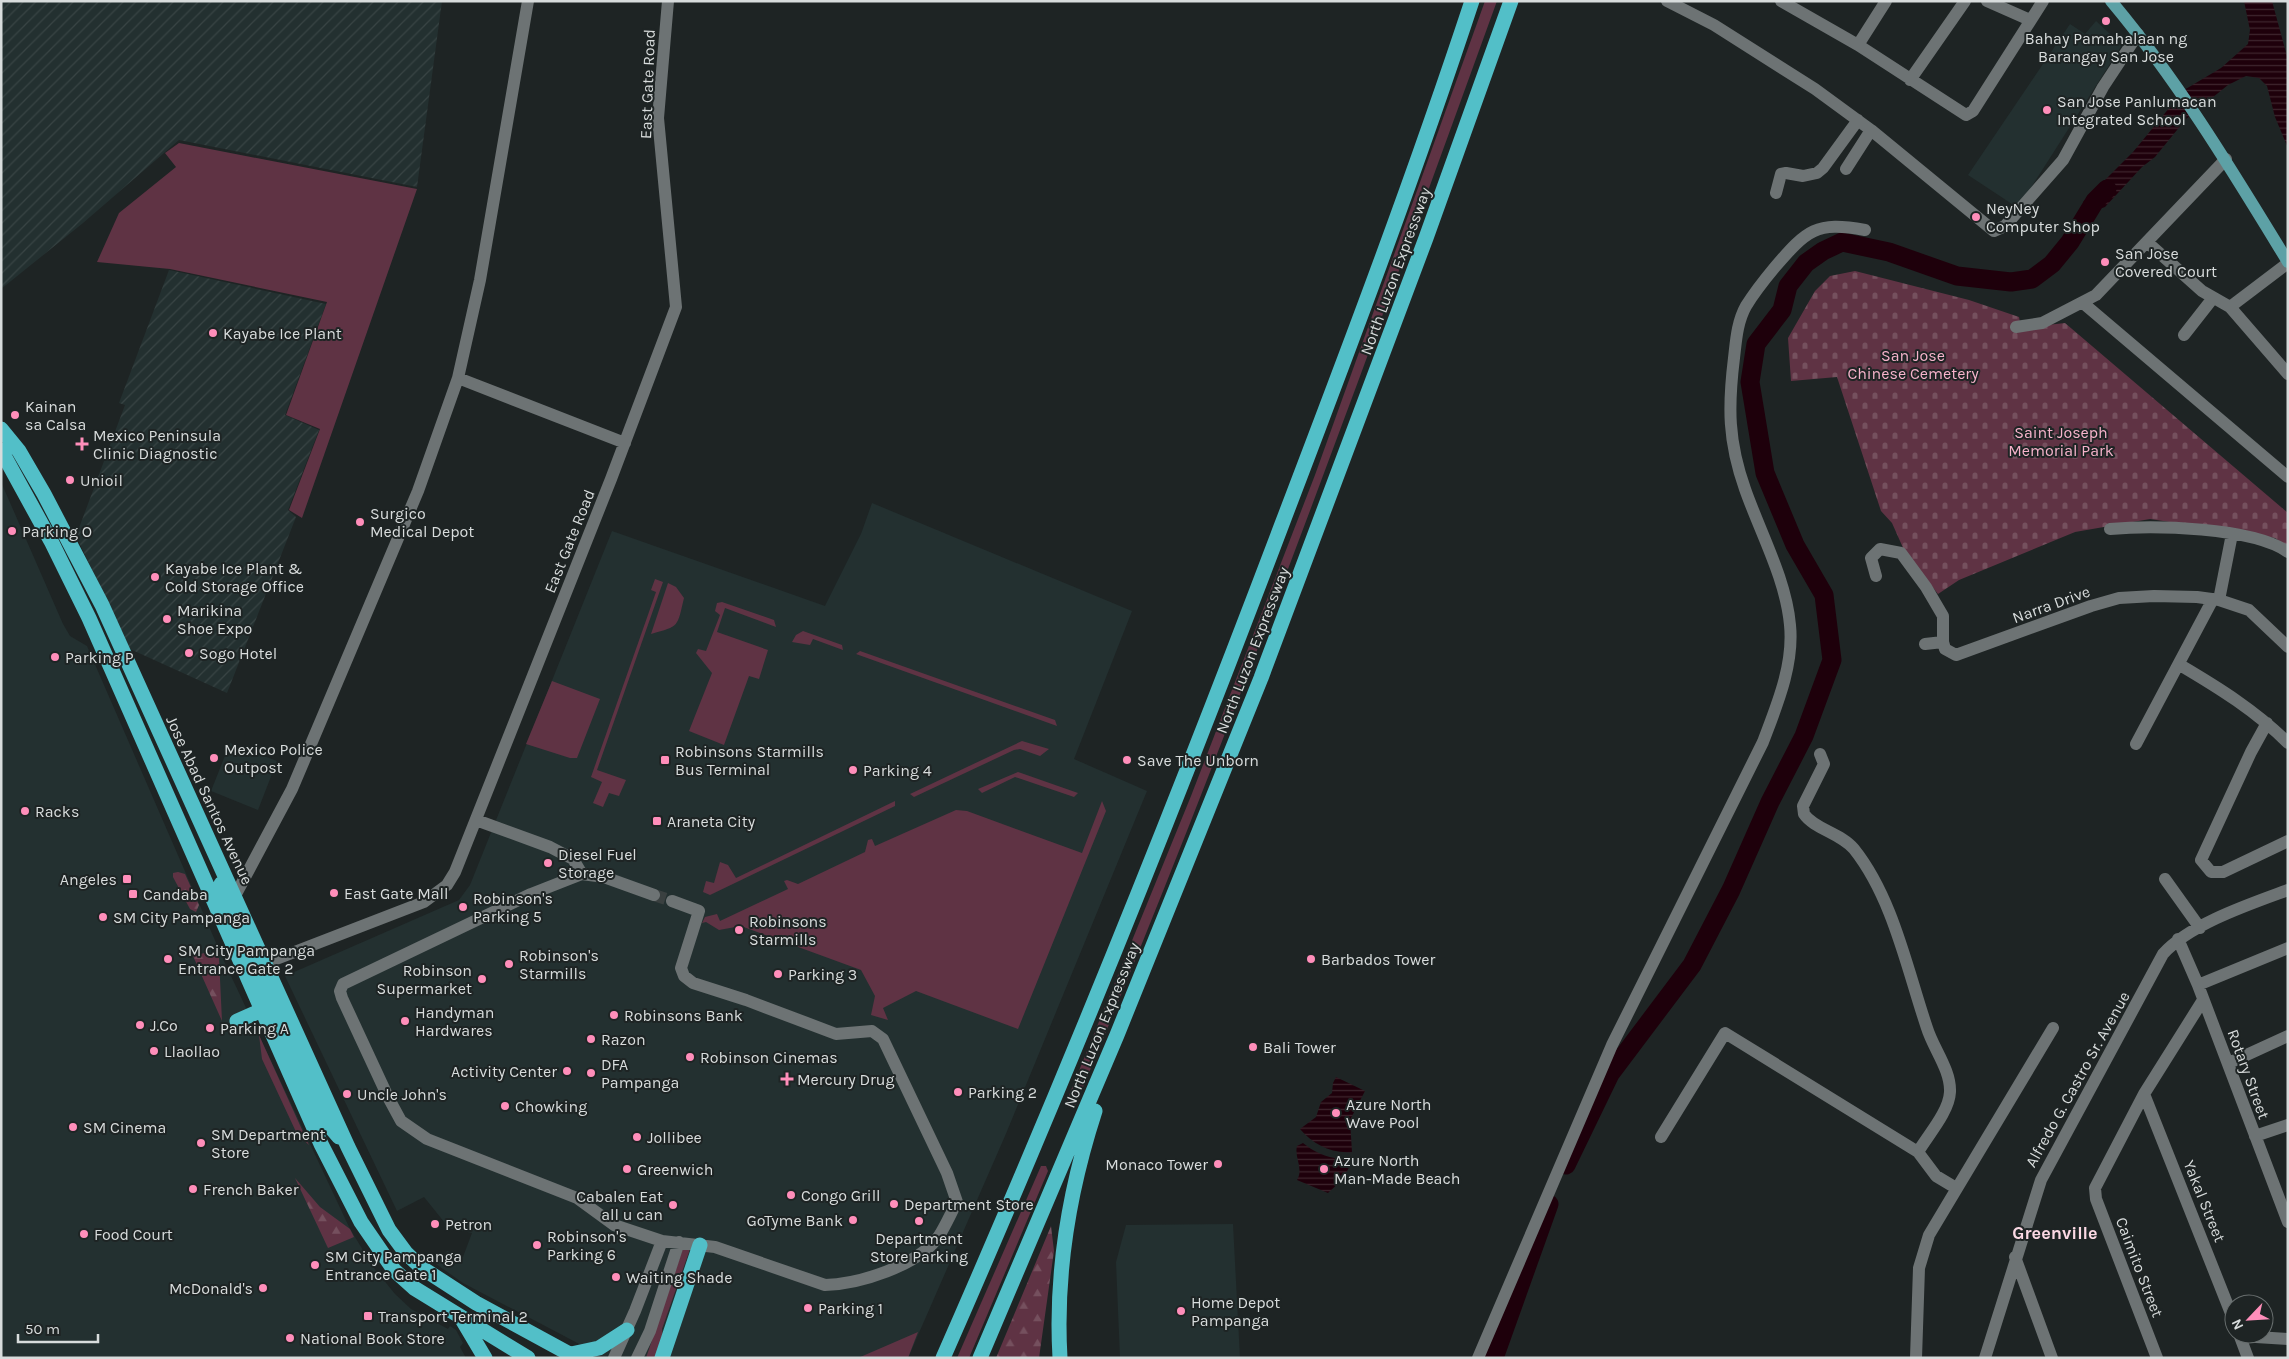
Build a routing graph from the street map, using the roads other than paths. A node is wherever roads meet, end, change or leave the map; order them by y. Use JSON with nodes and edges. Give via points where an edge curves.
{"nodes":[{"id":1,"x":528,"y":1,"type":"edge"},
{"id":2,"x":668,"y":1,"type":"edge"},
{"id":3,"x":1472,"y":1,"type":"edge"},
{"id":4,"x":1511,"y":1,"type":"edge"},
{"id":5,"x":1667,"y":1,"type":"edge"},
{"id":6,"x":1781,"y":1,"type":"edge"},
{"id":7,"x":1886,"y":1,"type":"edge"},
{"id":8,"x":1965,"y":1,"type":"edge"},
{"id":9,"x":1987,"y":1,"type":"edge"},
{"id":10,"x":2043,"y":1,"type":"edge"},
{"id":11,"x":2111,"y":1,"type":"edge"},
{"id":12,"x":2030,"y":20,"type":"junction"},
{"id":13,"x":2138,"y":34,"type":"junction"},
{"id":14,"x":1858,"y":45,"type":"junction"},
{"id":15,"x":1910,"y":80,"type":"junction"},
{"id":16,"x":1858,"y":120,"type":"junction"},
{"id":17,"x":1871,"y":130,"type":"junction"},
{"id":18,"x":2226,"y":160,"type":"junction"},
{"id":19,"x":1846,"y":169,"type":"dead end"},
{"id":20,"x":1776,"y":193,"type":"dead end"},
{"id":21,"x":1865,"y":230,"type":"dead end"},
{"id":22,"x":2147,"y":242,"type":"junction"},
{"id":23,"x":2288,"y":262,"type":"edge"},
{"id":24,"x":2213,"y":298,"type":"junction"},
{"id":25,"x":2083,"y":303,"type":"junction"},
{"id":26,"x":2230,"y":307,"type":"junction"},
{"id":27,"x":2016,"y":327,"type":"dead end"},
{"id":28,"x":2184,"y":336,"type":"dead end"},
{"id":29,"x":2288,"y":374,"type":"edge"},
{"id":30,"x":458,"y":378,"type":"junction"},
{"id":31,"x":1,"y":429,"type":"edge"},
{"id":32,"x":625,"y":444,"type":"junction"},
{"id":33,"x":1,"y":450,"type":"edge"},
{"id":34,"x":2288,"y":478,"type":"edge"},
{"id":35,"x":2110,"y":530,"type":"dead end"},
{"id":36,"x":2232,"y":534,"type":"junction"},
{"id":37,"x":2288,"y":552,"type":"edge"},
{"id":38,"x":82,"y":564,"type":"junction"},
{"id":39,"x":66,"y":572,"type":"junction"},
{"id":40,"x":1876,"y":576,"type":"dead end"},
{"id":41,"x":2216,"y":600,"type":"junction"},
{"id":42,"x":1943,"y":642,"type":"junction"},
{"id":43,"x":1925,"y":644,"type":"dead end"},
{"id":44,"x":2288,"y":648,"type":"edge"},
{"id":45,"x":2180,"y":665,"type":"junction"},
{"id":46,"x":2267,"y":722,"type":"junction"},
{"id":47,"x":158,"y":732,"type":"junction"},
{"id":48,"x":142,"y":740,"type":"junction"},
{"id":49,"x":2288,"y":743,"type":"edge"},
{"id":50,"x":2136,"y":744,"type":"dead end"},
{"id":51,"x":1820,"y":754,"type":"dead end"},
{"id":52,"x":476,"y":820,"type":"junction"},
{"id":53,"x":201,"y":828,"type":"junction"},
{"id":54,"x":2288,"y":841,"type":"edge"},
{"id":55,"x":582,"y":874,"type":"junction"},
{"id":56,"x":2165,"y":879,"type":"dead end"},
{"id":57,"x":2288,"y":890,"type":"edge"},
{"id":58,"x":654,"y":895,"type":"tunnel mouth"},
{"id":59,"x":235,"y":896,"type":"junction"},
{"id":60,"x":672,"y":901,"type":"tunnel mouth"},
{"id":61,"x":2200,"y":928,"type":"junction"},
{"id":62,"x":2178,"y":939,"type":"junction"},
{"id":63,"x":2288,"y":948,"type":"edge"},
{"id":64,"x":266,"y":963,"type":"junction"},
{"id":65,"x":2198,"y":985,"type":"junction"},
{"id":66,"x":2203,"y":1000,"type":"junction"},
{"id":67,"x":267,"y":1007,"type":"junction"},
{"id":68,"x":238,"y":1021,"type":"dead end"},
{"id":69,"x":2053,"y":1028,"type":"dead end"},
{"id":70,"x":1117,"y":1035,"type":"junction"},
{"id":71,"x":2288,"y":1036,"type":"edge"},
{"id":72,"x":2228,"y":1064,"type":"junction"},
{"id":73,"x":2144,"y":1094,"type":"junction"},
{"id":74,"x":2288,"y":1125,"type":"edge"},
{"id":75,"x":2255,"y":1136,"type":"junction"},
{"id":76,"x":1661,"y":1137,"type":"dead end"},
{"id":77,"x":348,"y":1147,"type":"junction"},
{"id":78,"x":1918,"y":1152,"type":"junction"},
{"id":79,"x":1956,"y":1188,"type":"junction"},
{"id":80,"x":2288,"y":1222,"type":"edge"},
{"id":81,"x":662,"y":1241,"type":"junction"},
{"id":82,"x":679,"y":1242,"type":"junction"},
{"id":83,"x":700,"y":1245,"type":"junction"},
{"id":84,"x":2015,"y":1257,"type":"junction"},
{"id":85,"x":2224,"y":1296,"type":"edge"},
{"id":86,"x":460,"y":1316,"type":"junction"},
{"id":87,"x":627,"y":1330,"type":"junction"},
{"id":88,"x":2274,"y":1338,"type":"edge"},
{"id":89,"x":2288,"y":1339,"type":"edge"},
{"id":90,"x":2243,"y":1344,"type":"edge"},
{"id":91,"x":574,"y":1356,"type":"edge"},
{"id":92,"x":485,"y":1358,"type":"edge"},
{"id":93,"x":528,"y":1358,"type":"edge"},
{"id":94,"x":614,"y":1358,"type":"edge"},
{"id":95,"x":637,"y":1358,"type":"edge"},
{"id":96,"x":662,"y":1358,"type":"edge"},
{"id":97,"x":943,"y":1358,"type":"edge"},
{"id":98,"x":980,"y":1358,"type":"edge"},
{"id":99,"x":1060,"y":1358,"type":"edge"},
{"id":100,"x":1478,"y":1358,"type":"edge"},
{"id":101,"x":1916,"y":1358,"type":"edge"},
{"id":102,"x":1985,"y":1358,"type":"edge"},
{"id":103,"x":2052,"y":1358,"type":"edge"},
{"id":104,"x":2157,"y":1358,"type":"edge"},
{"id":105,"x":2248,"y":1358,"type":"edge"}],
"edges":[{"from":1,"to":30,"type":"street","via":[[480,280]]},
{"from":2,"to":32,"type":"street","name":"East Gate Road","via":[[658,118],[676,307]]},
{"from":3,"to":97,"type":"highway","name":"North Luzon Expressway","via":[[1391,234],[1228,667],[1048,1114]]},
{"from":4,"to":70,"type":"highway","name":"North Luzon Expressway","via":[[1261,678]]},
{"from":5,"to":16,"type":"street","via":[[1714,24],[1774,61]]},
{"from":6,"to":14,"type":"street"},
{"from":7,"to":14,"type":"street"},
{"from":8,"to":15,"type":"street"},
{"from":9,"to":12,"type":"street"},
{"from":10,"to":12,"type":"street"},
{"from":11,"to":13,"type":"main road"},
{"from":12,"to":15,"type":"street","via":[[1973,111],[1966,115]]},
{"from":13,"to":17,"type":"street","via":[[2103,86],[2064,160],[1999,230],[1991,230]]},
{"from":13,"to":18,"type":"main road"},
{"from":14,"to":15,"type":"street"},
{"from":16,"to":17,"type":"street"},
{"from":16,"to":20,"type":"street","via":[[1823,168],[1811,175],[1781,174]]},
{"from":17,"to":19,"type":"street"},
{"from":18,"to":22,"type":"street"},
{"from":18,"to":23,"type":"main road"},
{"from":21,"to":100,"type":"street","via":[[1837,225],[1815,229],[1796,243],[1745,307],[1738,328],[1729,403],[1731,434],[1744,487],[1787,601],[1789,660],[1779,700],[1763,742],[1612,1045]]},
{"from":22,"to":24,"type":"street"},
{"from":22,"to":25,"type":"street","via":[[2096,296]]},
{"from":23,"to":26,"type":"street"},
{"from":24,"to":26,"type":"street"},
{"from":24,"to":28,"type":"street"},
{"from":25,"to":27,"type":"street","via":[[2042,323]]},
{"from":25,"to":34,"type":"street"},
{"from":26,"to":29,"type":"street"},
{"from":30,"to":32,"type":"street"},
{"from":30,"to":59,"type":"street","via":[[418,490],[292,789]]},
{"from":31,"to":38,"type":"highway","name":"Jose Abad Santos Avenue","via":[[19,451]]},
{"from":32,"to":52,"type":"street","name":"East Gate Road"},
{"from":33,"to":39,"type":"highway"},
{"from":35,"to":36,"type":"street","via":[[2150,526]]},
{"from":36,"to":37,"type":"street","via":[[2265,541]]},
{"from":36,"to":41,"type":"street"},
{"from":38,"to":39,"type":"highway"},
{"from":38,"to":47,"type":"highway","name":"Jose Abad Santos Avenue"},
{"from":39,"to":48,"type":"highway"},
{"from":40,"to":42,"type":"street","via":[[1871,561],[1873,555],[1880,549],[1901,553],[1943,616]]},
{"from":41,"to":42,"type":"street","name":"Narra Drive","via":[[2181,596],[2119,598],[1956,655],[1945,649]]},
{"from":41,"to":44,"type":"street","name":"Narra Drive","via":[[2253,614]]},
{"from":41,"to":45,"type":"street"},
{"from":42,"to":43,"type":"street"},
{"from":45,"to":46,"type":"street"},
{"from":45,"to":50,"type":"street"},
{"from":46,"to":49,"type":"street"},
{"from":46,"to":54,"type":"street","via":[[2250,752],[2202,860],[2211,872],[2223,872]]},
{"from":47,"to":48,"type":"highway"},
{"from":47,"to":53,"type":"highway","name":"Jose Abad Santos Avenue"},
{"from":48,"to":67,"type":"highway"},
{"from":51,"to":78,"type":"street","via":[[1824,764],[1803,806],[1804,814],[1846,841],[1870,872],[1904,954],[1927,1030],[1950,1090],[1948,1102]]},
{"from":52,"to":55,"type":"street","via":[[573,859]]},
{"from":52,"to":64,"type":"street","name":"East Gate Road","via":[[455,872],[436,894],[424,902]]},
{"from":53,"to":59,"type":"highway","name":"Jose Abad Santos Avenue"},
{"from":53,"to":67,"type":"highway"},
{"from":55,"to":58,"type":"street","via":[[604,877]]},
{"from":55,"to":81,"type":"street","via":[[531,894],[348,980],[340,991],[388,1097],[401,1120],[410,1128],[427,1139],[577,1198],[614,1225]]},
{"from":56,"to":61,"type":"street"},
{"from":57,"to":61,"type":"street","name":"Alfredo G. Castro Sr. Avenue"},
{"from":59,"to":64,"type":"highway","name":"Jose Abad Santos Avenue"},
{"from":60,"to":83,"type":"street","via":[[699,911],[681,968],[684,976],[693,983],[836,1034],[872,1031],[883,1039],[947,1173],[957,1202],[938,1237],[925,1250],[876,1276],[842,1285],[824,1285],[715,1247]]},
{"from":61,"to":62,"type":"street","name":"Alfredo G. Castro Sr. Avenue"},
{"from":62,"to":65,"type":"street","name":"Rotary Street"},
{"from":62,"to":84,"type":"street","name":"Alfredo G. Castro Sr. Avenue","via":[[2163,954],[2041,1180]]},
{"from":63,"to":65,"type":"street"},
{"from":64,"to":77,"type":"highway","name":"Jose Abad Santos Avenue"},
{"from":65,"to":66,"type":"street","name":"Rotary Street"},
{"from":66,"to":72,"type":"street","name":"Rotary Street"},
{"from":66,"to":73,"type":"street"},
{"from":67,"to":68,"type":"highway"},
{"from":67,"to":77,"type":"highway","via":[[321,1116]]},
{"from":67,"to":86,"type":"highway","via":[[321,1144],[371,1239],[405,1280]]},
{"from":69,"to":79,"type":"street"},
{"from":70,"to":98,"type":"highway","name":"North Luzon Expressway"},
{"from":70,"to":99,"type":"highway","via":[[1067,1218],[1059,1300]]},
{"from":71,"to":72,"type":"street"},
{"from":72,"to":75,"type":"street","name":"Rotary Street"},
{"from":73,"to":85,"type":"street","name":"Yakal Street"},
{"from":73,"to":104,"type":"street","name":"Caimito Street","via":[[2095,1188],[2096,1199]]},
{"from":74,"to":75,"type":"street"},
{"from":75,"to":80,"type":"street","name":"Rotary Street"},
{"from":76,"to":78,"type":"street","via":[[1725,1033]]},
{"from":77,"to":91,"type":"highway","name":"Jose Abad Santos Avenue","via":[[389,1230],[422,1268],[476,1303]]},
{"from":78,"to":79,"type":"street","via":[[1936,1176]]},
{"from":79,"to":101,"type":"street","via":[[1922,1252]]},
{"from":81,"to":82,"type":"street"},
{"from":81,"to":87,"type":"street"},
{"from":82,"to":83,"type":"street"},
{"from":82,"to":95,"type":"street","via":[[650,1330]]},
{"from":83,"to":96,"type":"highway"},
{"from":84,"to":102,"type":"street","name":"Alfredo G. Castro Sr. Avenue"},
{"from":84,"to":103,"type":"street"},
{"from":86,"to":92,"type":"highway"},
{"from":86,"to":93,"type":"highway"},
{"from":87,"to":91,"type":"highway","via":[[599,1348]]},
{"from":87,"to":94,"type":"street"},
{"from":88,"to":89,"type":"street"},
{"from":90,"to":105,"type":"street"}]}
